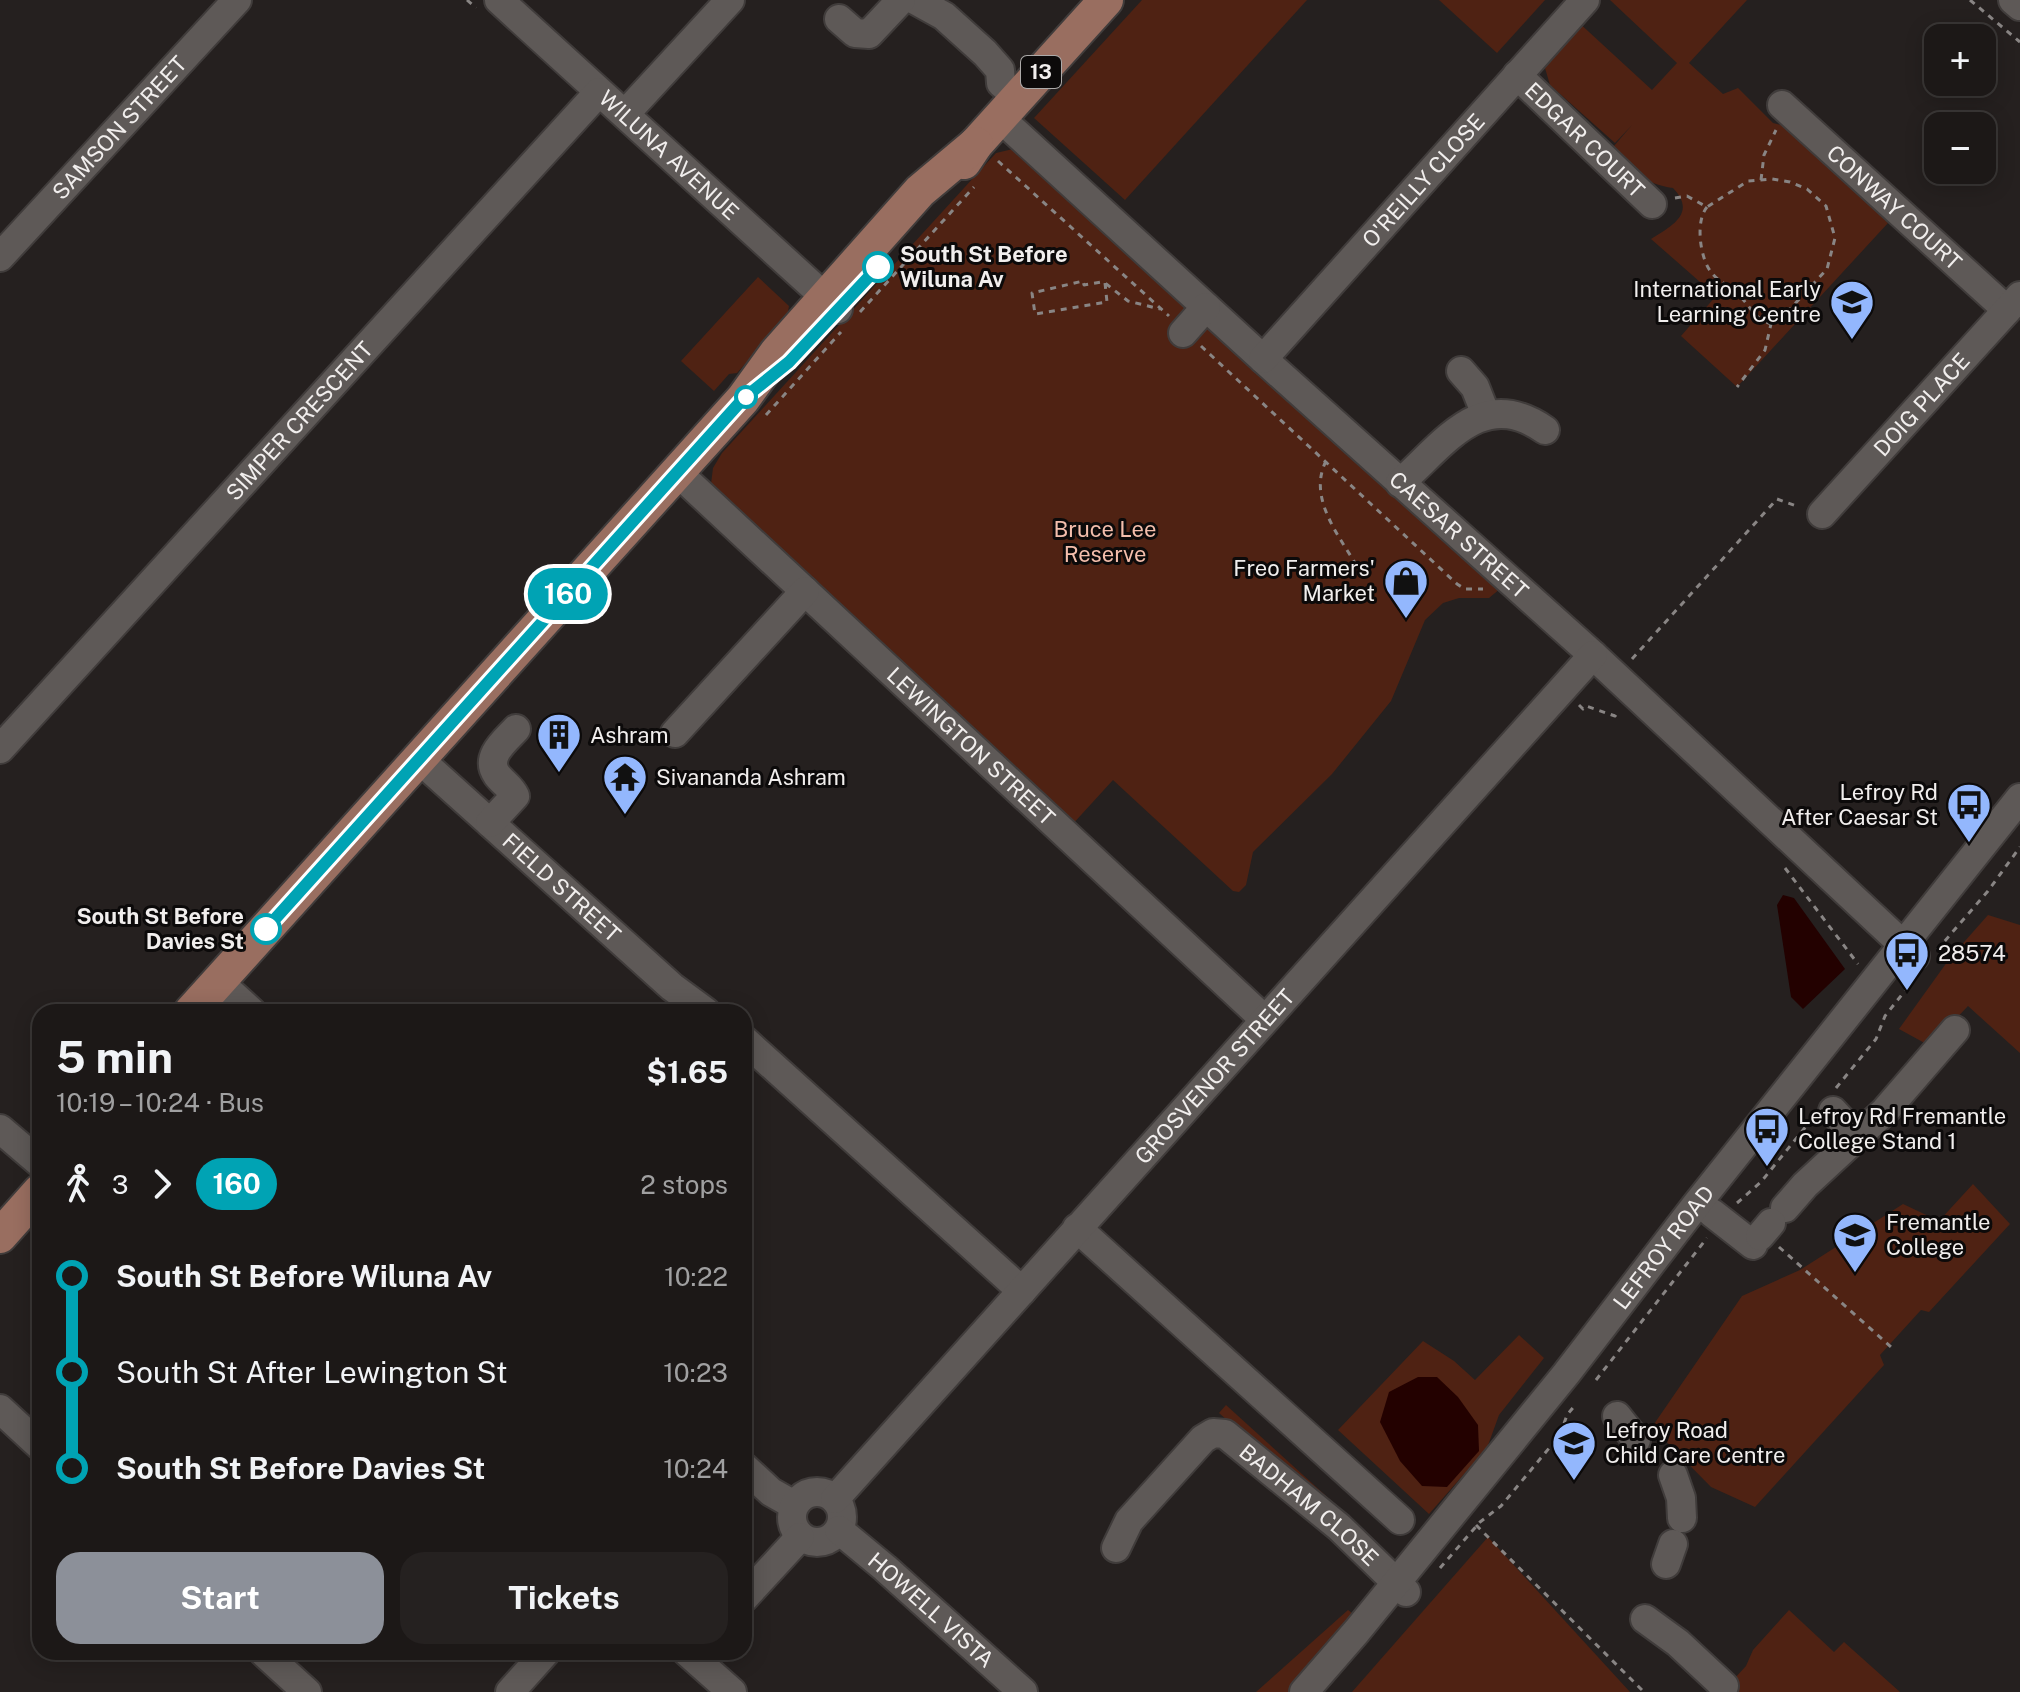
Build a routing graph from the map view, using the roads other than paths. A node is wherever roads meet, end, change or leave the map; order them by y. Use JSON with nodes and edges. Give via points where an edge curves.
{"nodes":[{"id":1,"x":237,"y":0,"type":"edge"},
{"id":2,"x":499,"y":0,"type":"edge"},
{"id":3,"x":730,"y":0,"type":"edge"},
{"id":4,"x":901,"y":0,"type":"edge"},
{"id":5,"x":915,"y":0,"type":"edge"},
{"id":6,"x":1106,"y":0,"type":"edge"},
{"id":7,"x":1585,"y":0,"type":"edge"},
{"id":8,"x":2013,"y":0,"type":"edge"},
{"id":9,"x":2020,"y":6,"type":"edge"},
{"id":10,"x":839,"y":19,"type":"dead end"},
{"id":11,"x":1517,"y":75,"type":"junction"},
{"id":12,"x":599,"y":92,"type":"junction"},
{"id":13,"x":1009,"y":108,"type":"junction"},
{"id":14,"x":1786,"y":109,"type":"road end"},
{"id":15,"x":625,"y":114,"type":"junction"},
{"id":16,"x":1652,"y":204,"type":"road end"},
{"id":17,"x":0,"y":257,"type":"edge"},
{"id":18,"x":2013,"y":303,"type":"edge"},
{"id":19,"x":1206,"y":307,"type":"junction"},
{"id":20,"x":841,"y":312,"type":"junction"},
{"id":21,"x":1184,"y":332,"type":"road end"},
{"id":22,"x":1263,"y":359,"type":"junction"},
{"id":23,"x":1461,"y":371,"type":"dead end"},
{"id":24,"x":1486,"y":415,"type":"junction"},
{"id":25,"x":1545,"y":430,"type":"dead end"},
{"id":26,"x":677,"y":472,"type":"junction"},
{"id":27,"x":1400,"y":483,"type":"junction"},
{"id":28,"x":1822,"y":514,"type":"road end"},
{"id":29,"x":805,"y":591,"type":"junction"},
{"id":30,"x":1593,"y":655,"type":"junction"},
{"id":31,"x":516,"y":729,"type":"dead end"},
{"id":32,"x":675,"y":733,"type":"dead end"},
{"id":33,"x":0,"y":749,"type":"edge"},
{"id":34,"x":419,"y":759,"type":"junction"},
{"id":35,"x":2020,"y":798,"type":"edge"},
{"id":36,"x":2020,"y":821,"type":"edge"},
{"id":37,"x":490,"y":823,"type":"junction"},
{"id":38,"x":1918,"y":956,"type":"junction"},
{"id":39,"x":219,"y":982,"type":"junction"},
{"id":40,"x":198,"y":1004,"type":"edge"},
{"id":41,"x":243,"y":1004,"type":"edge"},
{"id":42,"x":695,"y":1004,"type":"edge"},
{"id":43,"x":1264,"y":1019,"type":"junction"},
{"id":44,"x":1955,"y":1030,"type":"dead end"},
{"id":45,"x":752,"y":1047,"type":"edge"},
{"id":46,"x":1829,"y":1104,"type":"road end"},
{"id":47,"x":0,"y":1129,"type":"edge"},
{"id":48,"x":1857,"y":1137,"type":"junction"},
{"id":49,"x":32,"y":1158,"type":"edge"},
{"id":50,"x":32,"y":1174,"type":"edge"},
{"id":51,"x":32,"y":1200,"type":"edge"},
{"id":52,"x":0,"y":1210,"type":"edge"},
{"id":53,"x":1720,"y":1216,"type":"junction"},
{"id":54,"x":1077,"y":1228,"type":"junction"},
{"id":55,"x":0,"y":1236,"type":"edge"},
{"id":56,"x":1022,"y":1291,"type":"junction"},
{"id":57,"x":0,"y":1409,"type":"edge"},
{"id":58,"x":1617,"y":1416,"type":"dead end"},
{"id":59,"x":32,"y":1439,"type":"edge"},
{"id":60,"x":1636,"y":1440,"type":"dead end"},
{"id":61,"x":752,"y":1474,"type":"edge"},
{"id":62,"x":1673,"y":1475,"type":"dead end"},
{"id":63,"x":835,"y":1499,"type":"junction"},
{"id":64,"x":794,"y":1505,"type":"junction"},
{"id":65,"x":1400,"y":1520,"type":"dead end"},
{"id":66,"x":839,"y":1530,"type":"junction"},
{"id":67,"x":800,"y":1537,"type":"junction"},
{"id":68,"x":1673,"y":1542,"type":"dead end"},
{"id":69,"x":1116,"y":1548,"type":"dead end"},
{"id":70,"x":1401,"y":1588,"type":"junction"},
{"id":71,"x":752,"y":1589,"type":"edge"},
{"id":72,"x":1645,"y":1619,"type":"dead end"},
{"id":73,"x":272,"y":1660,"type":"edge"},
{"id":74,"x":539,"y":1660,"type":"edge"},
{"id":75,"x":697,"y":1660,"type":"edge"},
{"id":76,"x":1724,"y":1686,"type":"dead end"},
{"id":77,"x":307,"y":1692,"type":"edge"},
{"id":78,"x":510,"y":1692,"type":"edge"},
{"id":79,"x":732,"y":1692,"type":"edge"},
{"id":80,"x":1023,"y":1692,"type":"edge"},
{"id":81,"x":1304,"y":1692,"type":"edge"},
{"id":82,"x":1317,"y":1692,"type":"edge"}],
"edges":[{"from":1,"to":17,"type":"street","name":"SAMSON STREET"},
{"from":2,"to":12,"type":"street","name":"WILUNA AVENUE"},
{"from":3,"to":15,"type":"street"},
{"from":4,"to":10,"type":"street","via":[[869,34],[855,33]]},
{"from":5,"to":13,"type":"street","name":"CAESAR STREET","via":[[944,16],[1000,70]]},
{"from":6,"to":13,"type":"main road","number":"13"},
{"from":7,"to":11,"type":"street","name":"O'REILLY CLOSE"},
{"from":8,"to":9,"type":"street"},
{"from":11,"to":16,"type":"street","name":"EDGAR COURT"},
{"from":11,"to":22,"type":"street","name":"O'REILLY CLOSE"},
{"from":12,"to":15,"type":"street","name":"WILUNA AVENUE"},
{"from":12,"to":33,"type":"street","name":"SIMPER CRESCENT"},
{"from":13,"to":19,"type":"street","name":"CAESAR STREET"},
{"from":13,"to":20,"type":"main road","number":"13","via":[[983,157],[920,191]]},
{"from":14,"to":18,"type":"street","name":"CONWAY COURT"},
{"from":15,"to":20,"type":"street","name":"WILUNA AVENUE"},
{"from":18,"to":28,"type":"street","name":"DOIG PLACE"},
{"from":19,"to":21,"type":"street"},
{"from":19,"to":22,"type":"street","name":"CAESAR STREET"},
{"from":20,"to":26,"type":"main road","number":"13","via":[[777,352],[754,408]]},
{"from":22,"to":27,"type":"street","name":"CAESAR STREET"},
{"from":23,"to":24,"type":"street","via":[[1475,387]]},
{"from":24,"to":25,"type":"street","via":[[1514,414]]},
{"from":24,"to":27,"type":"street","via":[[1459,430]]},
{"from":26,"to":29,"type":"street","name":"LEWINGTON STREET"},
{"from":26,"to":34,"type":"main road","number":"13"},
{"from":27,"to":30,"type":"street","name":"CAESAR STREET"},
{"from":29,"to":32,"type":"street"},
{"from":29,"to":43,"type":"street","name":"LEWINGTON STREET"},
{"from":30,"to":38,"type":"street","name":"CAESAR STREET"},
{"from":30,"to":43,"type":"street","name":"GROSVENOR STREET"},
{"from":31,"to":37,"type":"street","via":[[495,752],[493,764],[515,796]]},
{"from":34,"to":37,"type":"street","name":"FIELD STREET"},
{"from":34,"to":39,"type":"main road","number":"13"},
{"from":35,"to":38,"type":"street","name":"LEFROY ROAD"},
{"from":36,"to":38,"type":"street","name":"LEFROY ROAD","via":[[1942,917]]},
{"from":37,"to":42,"type":"street","name":"FIELD STREET"},
{"from":38,"to":53,"type":"street","name":"LEFROY ROAD"},
{"from":38,"to":70,"type":"street","name":"LEFROY ROAD","via":[[1669,1240]]},
{"from":39,"to":40,"type":"main road","number":"13"},
{"from":39,"to":41,"type":"street"},
{"from":43,"to":54,"type":"street","name":"GROSVENOR STREET"},
{"from":44,"to":48,"type":"street"},
{"from":45,"to":56,"type":"street"},
{"from":46,"to":48,"type":"street"},
{"from":47,"to":49,"type":"street"},
{"from":48,"to":53,"type":"street","via":[[1805,1185],[1768,1230]]},
{"from":50,"to":52,"type":"main road"},
{"from":51,"to":55,"type":"main road"},
{"from":53,"to":70,"type":"street","name":"LEFROY ROAD","via":[[1447,1547]]},
{"from":54,"to":56,"type":"street","name":"GROSVENOR STREET"},
{"from":54,"to":65,"type":"street"},
{"from":56,"to":63,"type":"street","name":"GROSVENOR STREET"},
{"from":57,"to":59,"type":"street"},
{"from":58,"to":60,"type":"street"},
{"from":61,"to":64,"type":"street"},
{"from":62,"to":68,"type":"street","via":[[1681,1498]]},
{"from":63,"to":64,"type":"street","via":[[822,1492],[806,1494]]},
{"from":63,"to":66,"type":"street","via":[[842,1514]]},
{"from":64,"to":67,"type":"street","via":[[791,1522]]},
{"from":66,"to":67,"type":"street","via":[[828,1540]]},
{"from":66,"to":80,"type":"street","name":"HOWELL VISTA"},
{"from":67,"to":71,"type":"street"},
{"from":69,"to":70,"type":"street","name":"BADHAM CLOSE","via":[[1129,1521],[1203,1439],[1225,1434],[1339,1527]]},
{"from":70,"to":81,"type":"street","name":"LEFROY ROAD"},
{"from":70,"to":82,"type":"street","name":"LEFROY ROAD"},
{"from":72,"to":76,"type":"street"},
{"from":73,"to":77,"type":"street"},
{"from":74,"to":78,"type":"street"},
{"from":75,"to":79,"type":"street"}]}
